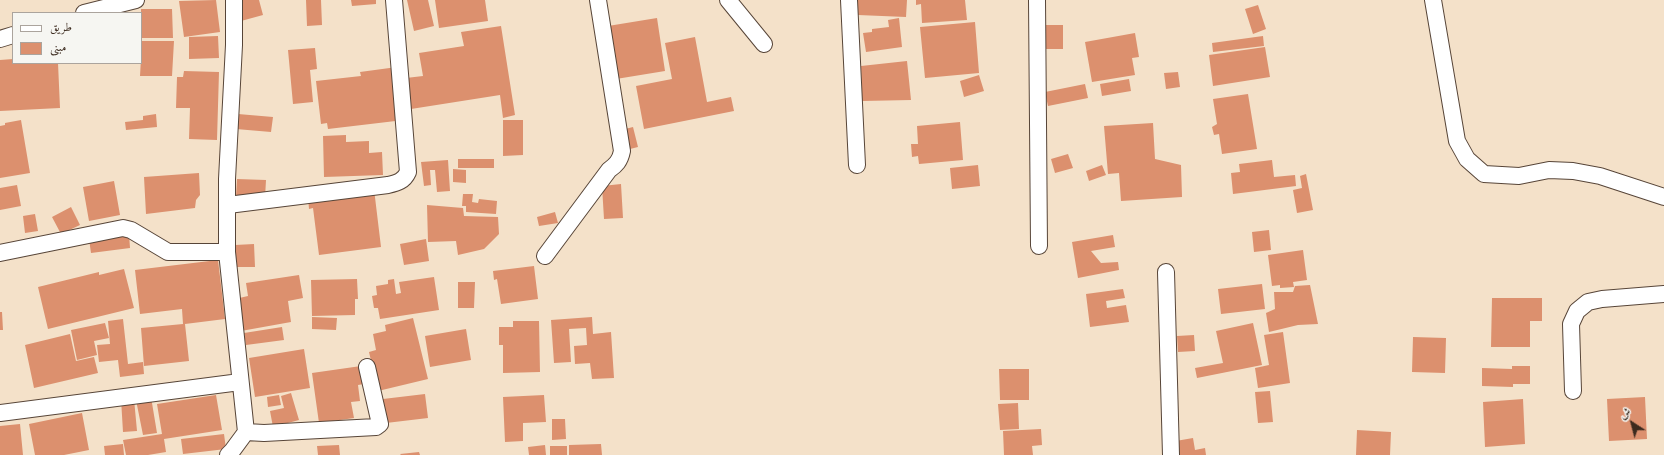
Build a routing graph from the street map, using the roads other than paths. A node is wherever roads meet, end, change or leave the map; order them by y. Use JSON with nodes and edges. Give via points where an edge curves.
{"nodes":[{"id":1,"x":136,"y":0,"type":"edge"},
{"id":2,"x":234,"y":0,"type":"edge"},
{"id":3,"x":394,"y":0,"type":"edge"},
{"id":4,"x":598,"y":0,"type":"edge"},
{"id":5,"x":728,"y":0,"type":"edge"},
{"id":6,"x":849,"y":0,"type":"edge"},
{"id":7,"x":1037,"y":0,"type":"edge"},
{"id":8,"x":1433,"y":0,"type":"edge"},
{"id":9,"x":88,"y":12,"type":"edge"},
{"id":10,"x":12,"y":35,"type":"edge"},
{"id":11,"x":0,"y":39,"type":"edge"},
{"id":12,"x":764,"y":44,"type":"dead end"},
{"id":13,"x":857,"y":165,"type":"dead end"},
{"id":14,"x":1664,"y":197,"type":"edge"},
{"id":15,"x":228,"y":204,"type":"junction"},
{"id":16,"x":1038,"y":246,"type":"dead end"},
{"id":17,"x":227,"y":252,"type":"junction"},
{"id":18,"x":0,"y":253,"type":"edge"},
{"id":19,"x":545,"y":256,"type":"dead end"},
{"id":20,"x":1166,"y":272,"type":"dead end"},
{"id":21,"x":1664,"y":294,"type":"edge"},
{"id":22,"x":367,"y":367,"type":"dead end"},
{"id":23,"x":240,"y":382,"type":"junction"},
{"id":24,"x":1573,"y":391,"type":"dead end"},
{"id":25,"x":0,"y":413,"type":"edge"},
{"id":26,"x":246,"y":432,"type":"junction"},
{"id":27,"x":228,"y":455,"type":"edge"},
{"id":28,"x":1171,"y":455,"type":"edge"}],
"edges":[{"from":1,"to":9,"type":"street"},
{"from":2,"to":15,"type":"street"},
{"from":3,"to":15,"type":"street","via":[[408,172],[404,178],[400,182],[388,185]]},
{"from":4,"to":19,"type":"street","via":[[621,157],[618,163],[608,170]]},
{"from":5,"to":12,"type":"street"},
{"from":6,"to":13,"type":"street"},
{"from":7,"to":16,"type":"street"},
{"from":8,"to":14,"type":"street","via":[[1457,141],[1467,159],[1484,174],[1520,176],[1549,170],[1573,171],[1600,176]]},
{"from":10,"to":11,"type":"street"},
{"from":15,"to":17,"type":"street"},
{"from":17,"to":18,"type":"street","via":[[168,252],[123,228]]},
{"from":17,"to":23,"type":"street"},
{"from":20,"to":28,"type":"street"},
{"from":21,"to":24,"type":"street","via":[[1602,299],[1588,302],[1577,311],[1571,324]]},
{"from":22,"to":26,"type":"street","via":[[380,424],[376,427]]},
{"from":23,"to":25,"type":"street"},
{"from":23,"to":26,"type":"street"},
{"from":26,"to":27,"type":"street"}]}
